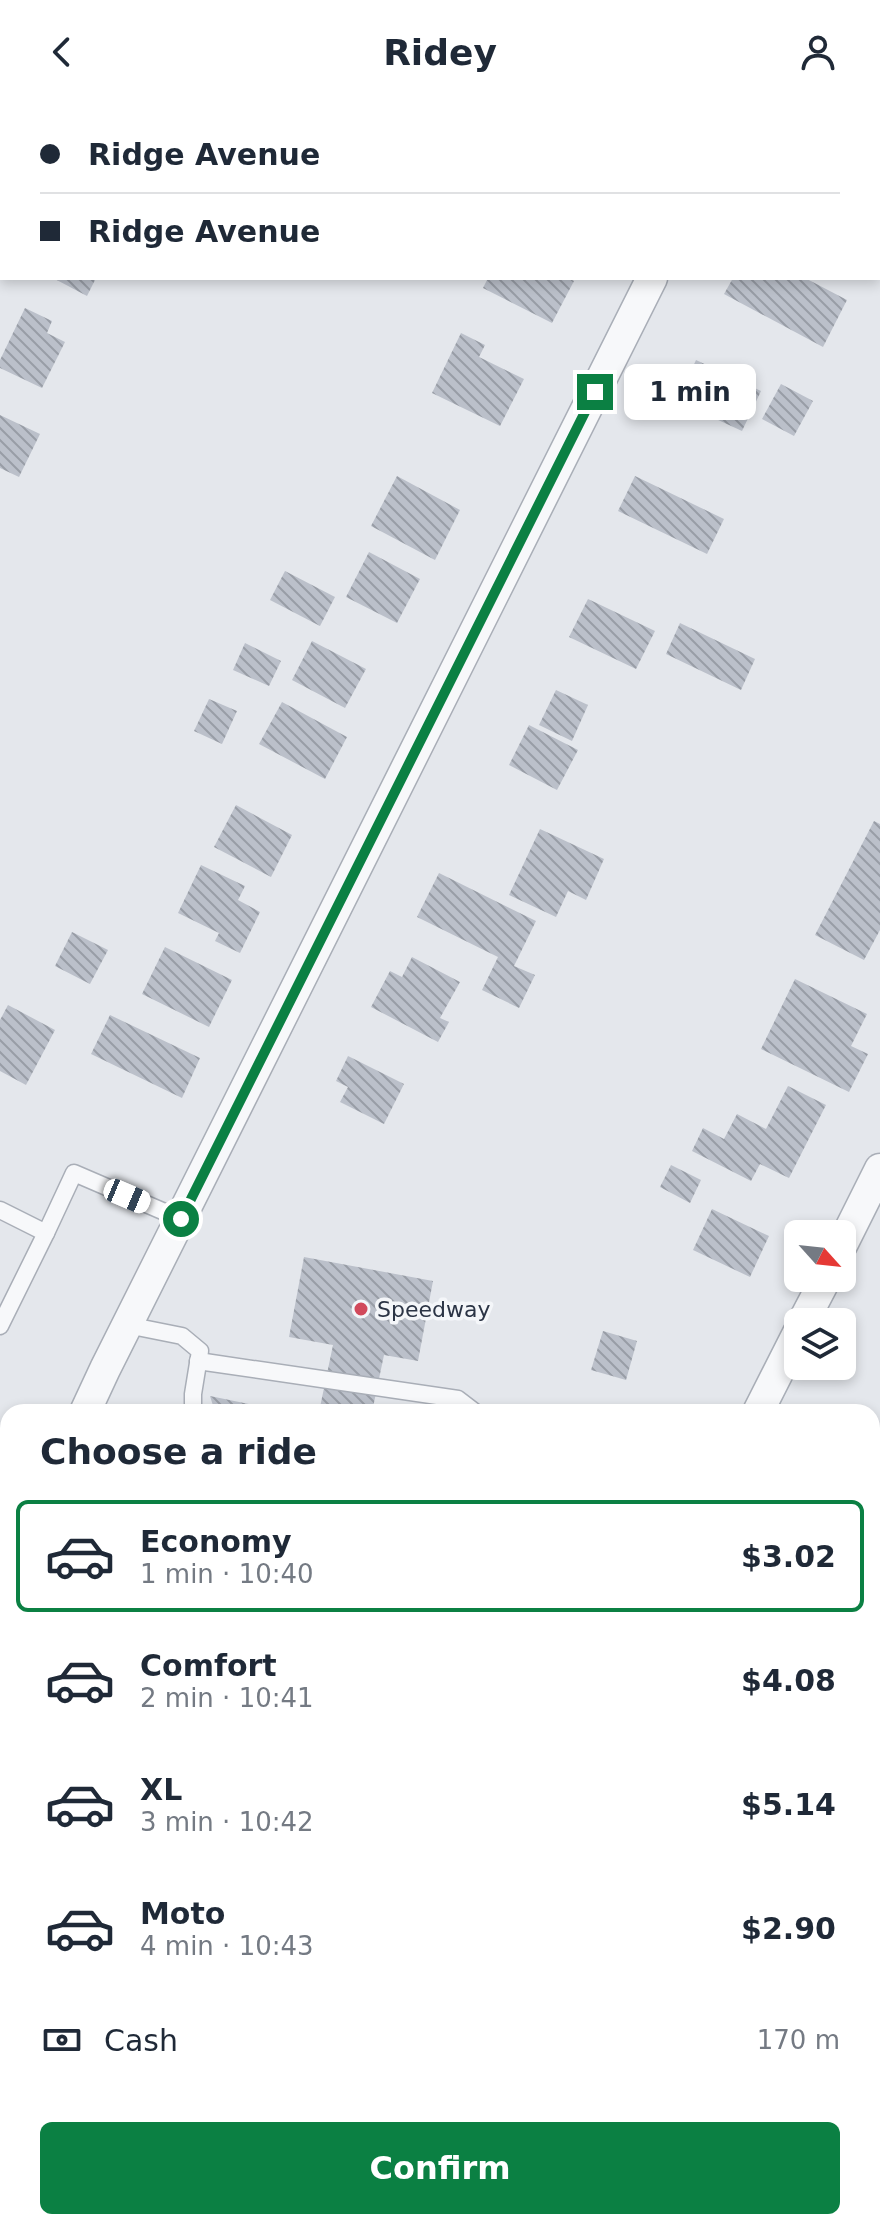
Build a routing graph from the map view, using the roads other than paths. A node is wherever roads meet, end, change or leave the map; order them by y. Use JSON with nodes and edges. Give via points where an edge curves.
{"nodes":[{"id":1,"x":651,"y":280,"type":"edge"},
{"id":2,"x":880,"y":1169,"type":"edge"},
{"id":3,"x":0,"y":1210,"type":"edge"},
{"id":4,"x":181,"y":1219,"type":"junction"},
{"id":5,"x":854,"y":1220,"type":"edge"},
{"id":6,"x":46,"y":1233,"type":"junction"},
{"id":7,"x":127,"y":1325,"type":"junction"},
{"id":8,"x":0,"y":1326,"type":"edge"},
{"id":9,"x":198,"y":1361,"type":"junction"},
{"id":10,"x":784,"y":1361,"type":"edge"},
{"id":11,"x":89,"y":1404,"type":"edge"},
{"id":12,"x":193,"y":1404,"type":"edge"},
{"id":13,"x":465,"y":1404,"type":"edge"},
{"id":14,"x":762,"y":1404,"type":"edge"}],
"edges":[{"from":1,"to":4,"type":"street"},
{"from":2,"to":5,"type":"street"},
{"from":3,"to":6,"type":"lane"},
{"from":4,"to":6,"type":"lane","via":[[74,1173]]},
{"from":4,"to":7,"type":"street"},
{"from":6,"to":8,"type":"lane"},
{"from":7,"to":9,"type":"lane","via":[[182,1336],[200,1351]]},
{"from":7,"to":11,"type":"street"},
{"from":9,"to":12,"type":"lane"},
{"from":9,"to":13,"type":"lane"},
{"from":10,"to":14,"type":"street"}]}
